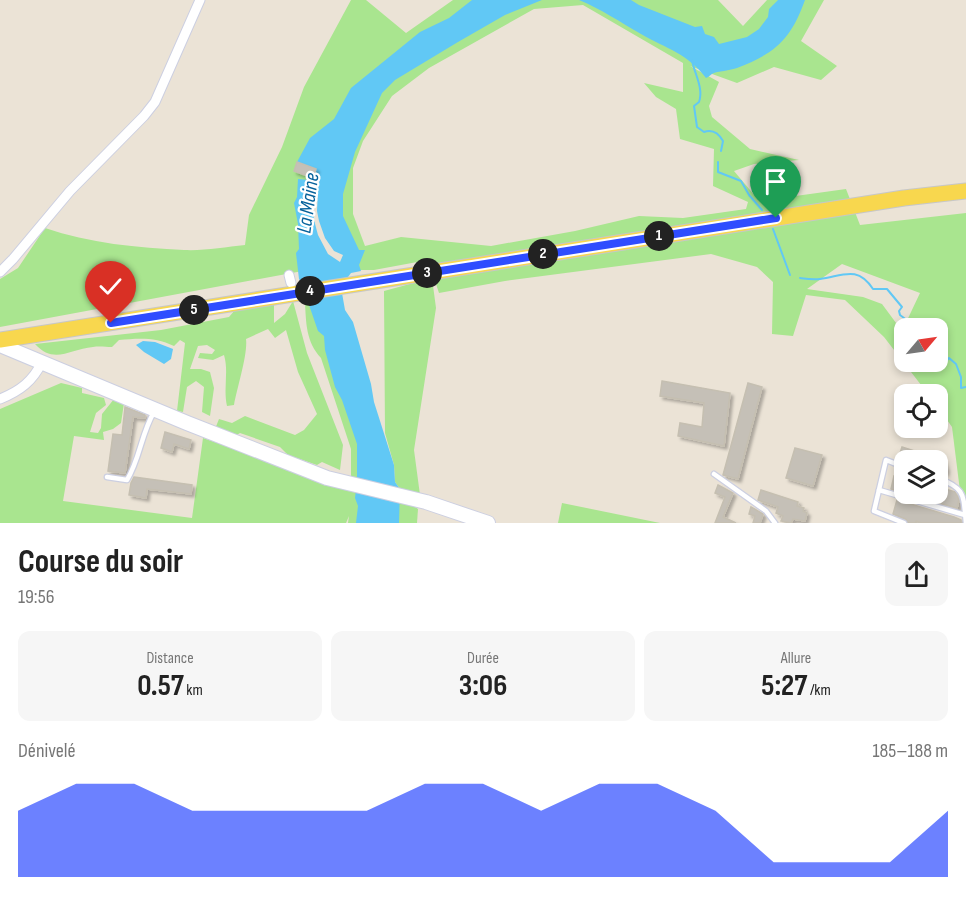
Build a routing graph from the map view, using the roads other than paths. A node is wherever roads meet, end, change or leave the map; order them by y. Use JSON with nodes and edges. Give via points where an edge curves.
{"nodes":[{"id":1,"x":200,"y":0,"type":"edge"},
{"id":2,"x":966,"y":191,"type":"edge"},
{"id":3,"x":0,"y":272,"type":"edge"},
{"id":4,"x":0,"y":340,"type":"edge"},
{"id":5,"x":0,"y":345,"type":"edge"},
{"id":6,"x":40,"y":361,"type":"junction"},
{"id":7,"x":0,"y":399,"type":"edge"},
{"id":8,"x":155,"y":410,"type":"junction"},
{"id":9,"x":894,"y":463,"type":"edge"},
{"id":10,"x":714,"y":474,"type":"dead end"},
{"id":11,"x":107,"y":477,"type":"dead end"},
{"id":12,"x":948,"y":482,"type":"edge"},
{"id":13,"x":879,"y":489,"type":"junction"},
{"id":14,"x":965,"y":515,"type":"edge"},
{"id":15,"x":480,"y":522,"type":"edge"},
{"id":16,"x":775,"y":523,"type":"edge"},
{"id":17,"x":904,"y":523,"type":"edge"},
{"id":18,"x":966,"y":523,"type":"edge"}],
"edges":[{"from":1,"to":3,"type":"street","via":[[155,102]]},
{"from":2,"to":4,"type":"main road"},
{"from":5,"to":6,"type":"street"},
{"from":6,"to":7,"type":"street","via":[[25,386]]},
{"from":6,"to":8,"type":"street"},
{"from":8,"to":11,"type":"lane","via":[[127,480]]},
{"from":8,"to":15,"type":"street","via":[[327,478],[403,496]]},
{"from":9,"to":13,"type":"lane","via":[[886,460]]},
{"from":10,"to":16,"type":"lane","via":[[766,511]]},
{"from":12,"to":14,"type":"lane","via":[[962,491]]},
{"from":13,"to":14,"type":"lane"},
{"from":13,"to":17,"type":"lane","via":[[874,511]]},
{"from":14,"to":18,"type":"lane"}]}
